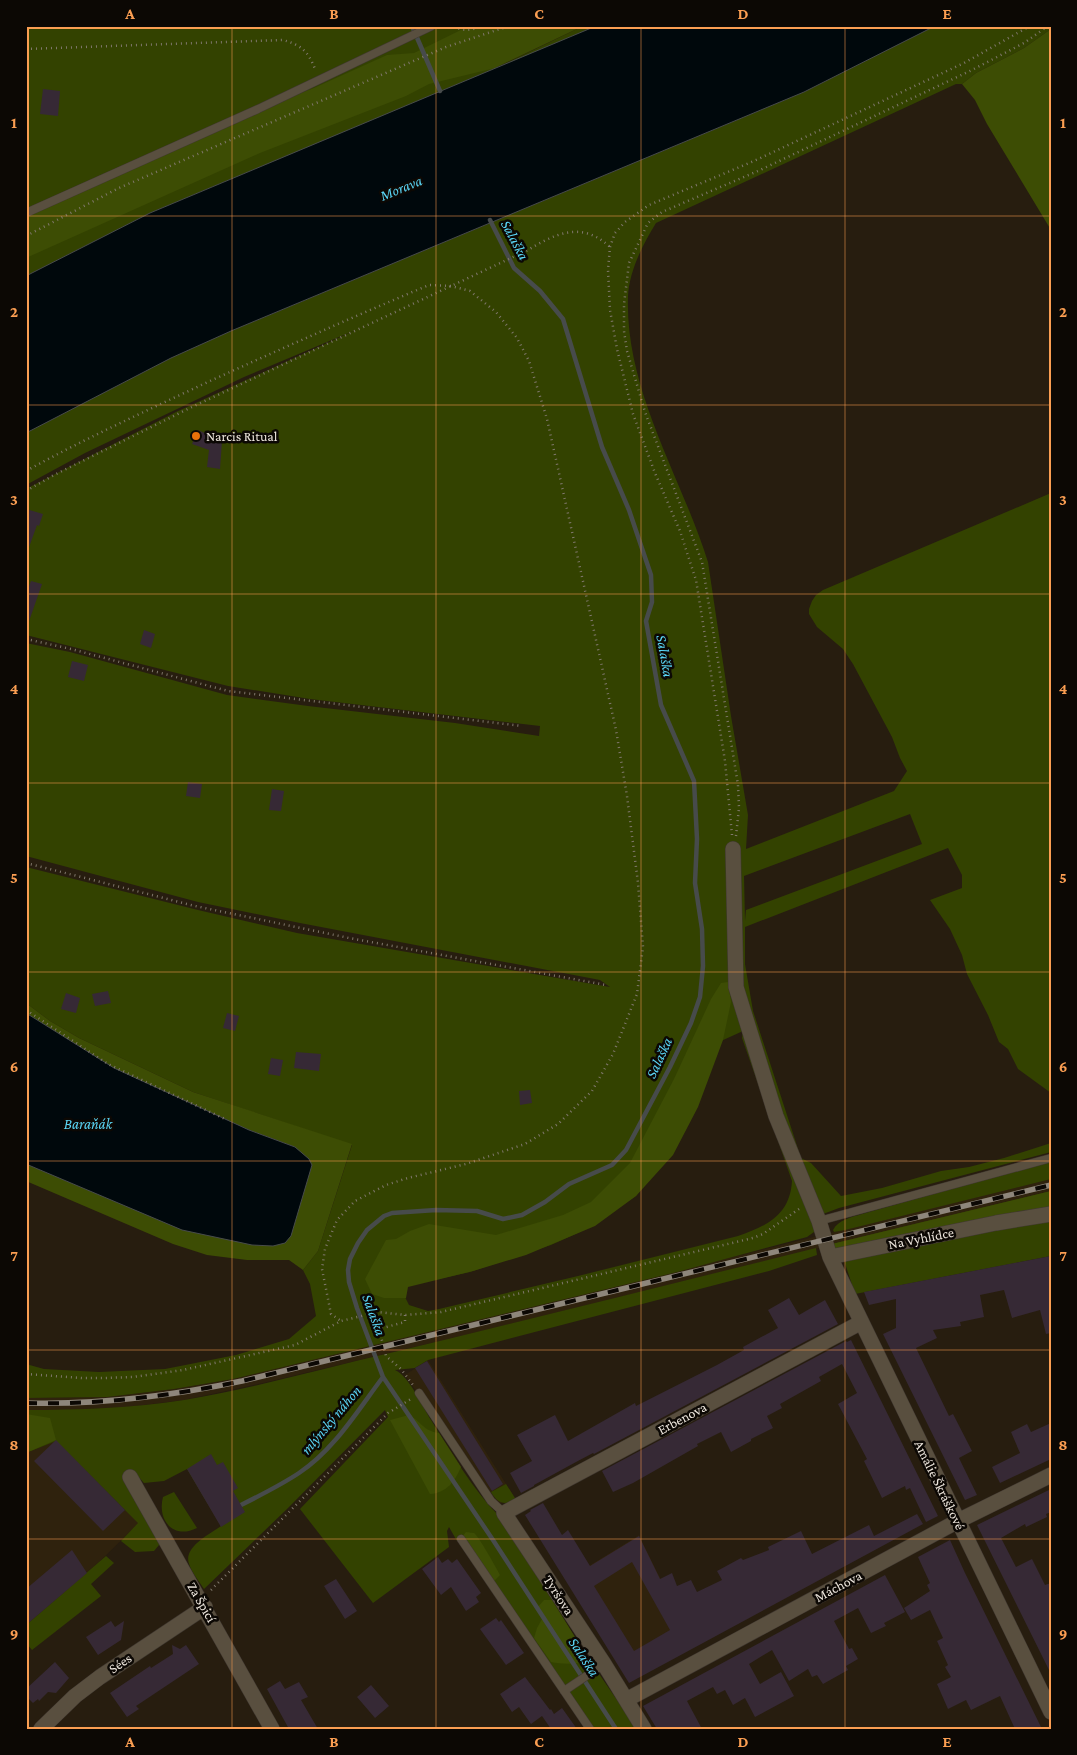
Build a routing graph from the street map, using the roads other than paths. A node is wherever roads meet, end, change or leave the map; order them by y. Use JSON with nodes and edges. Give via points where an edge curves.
{"nodes":[{"id":1,"x":432,"y":26,"type":"edge"},
{"id":2,"x":26,"y":213,"type":"edge"},
{"id":3,"x":733,"y":849,"type":"road end"},
{"id":4,"x":1051,"y":1158,"type":"edge"},
{"id":5,"x":1051,"y":1214,"type":"edge"},
{"id":6,"x":819,"y":1221,"type":"junction"},
{"id":7,"x":830,"y":1257,"type":"junction"},
{"id":8,"x":860,"y":1323,"type":"junction"},
{"id":9,"x":419,"y":1393,"type":"road end"},
{"id":10,"x":1051,"y":1475,"type":"edge"},
{"id":11,"x":130,"y":1477,"type":"dead end"},
{"id":12,"x":504,"y":1513,"type":"junction"},
{"id":13,"x":958,"y":1521,"type":"junction"},
{"id":14,"x":461,"y":1539,"type":"dead end"},
{"id":15,"x":204,"y":1607,"type":"junction"},
{"id":16,"x":604,"y":1664,"type":"junction"},
{"id":17,"x":564,"y":1691,"type":"junction"},
{"id":18,"x":626,"y":1700,"type":"junction"},
{"id":19,"x":1051,"y":1712,"type":"edge"},
{"id":20,"x":42,"y":1729,"type":"edge"},
{"id":21,"x":272,"y":1729,"type":"edge"},
{"id":22,"x":590,"y":1729,"type":"edge"},
{"id":23,"x":644,"y":1729,"type":"edge"}],
"edges":[{"from":1,"to":2,"type":"lane"},
{"from":3,"to":6,"type":"street","via":[[736,987],[776,1116]]},
{"from":4,"to":6,"type":"lane"},
{"from":5,"to":7,"type":"street","name":"Na Vyhlídce"},
{"from":6,"to":7,"type":"street"},
{"from":7,"to":8,"type":"street","name":"Amálie Škráškové"},
{"from":8,"to":12,"type":"street","name":"Erbenova"},
{"from":8,"to":13,"type":"street","name":"Amálie Škráškové"},
{"from":9,"to":12,"type":"lane","via":[[491,1501]]},
{"from":10,"to":13,"type":"street","name":"Máchova"},
{"from":11,"to":15,"type":"street","name":"Za Špicí"},
{"from":12,"to":16,"type":"street","name":"Tyršova"},
{"from":13,"to":18,"type":"street","name":"Máchova"},
{"from":13,"to":19,"type":"street","name":"Amálie Škráškové"},
{"from":14,"to":17,"type":"lane"},
{"from":15,"to":20,"type":"street","name":"Sées","via":[[100,1677]]},
{"from":15,"to":21,"type":"street","name":"Za Špicí"},
{"from":16,"to":17,"type":"lane"},
{"from":16,"to":18,"type":"street","name":"Tyršova"},
{"from":17,"to":22,"type":"lane"},
{"from":18,"to":23,"type":"street","name":"Tyršova"}]}
